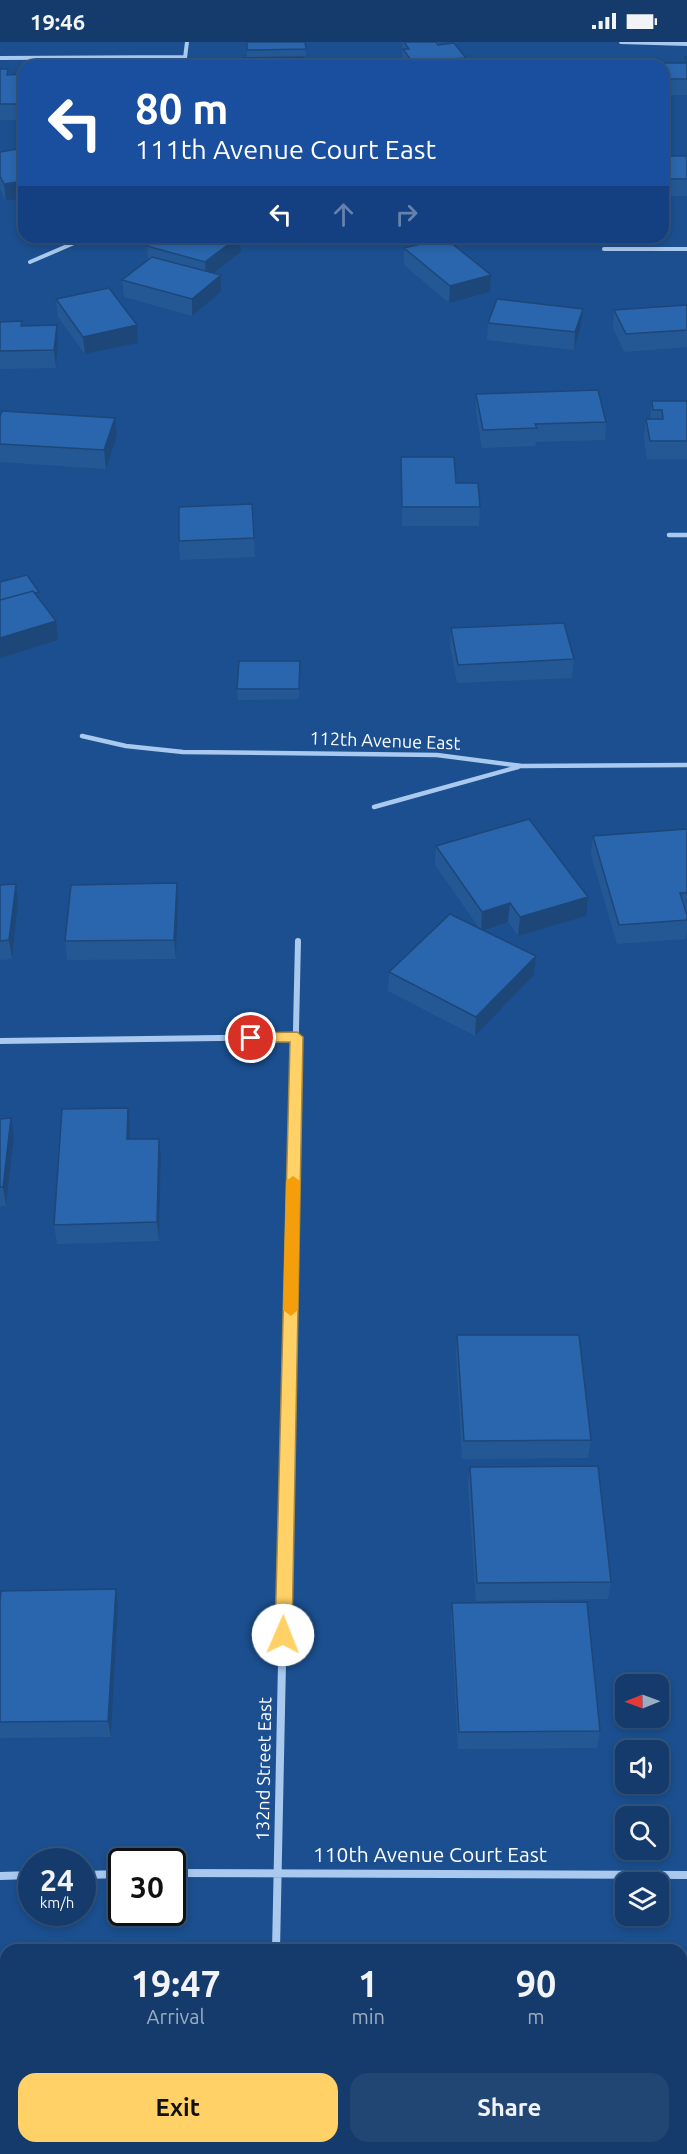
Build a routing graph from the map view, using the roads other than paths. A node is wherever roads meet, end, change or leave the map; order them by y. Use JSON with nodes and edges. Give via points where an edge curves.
{"nodes":[{"id":1,"x":187,"y":42,"type":"edge"},
{"id":2,"x":621,"y":42,"type":"edge"},
{"id":3,"x":687,"y":44,"type":"edge"},
{"id":4,"x":185,"y":57,"type":"junction"},
{"id":5,"x":0,"y":58,"type":"edge"},
{"id":6,"x":185,"y":60,"type":"edge"},
{"id":7,"x":74,"y":243,"type":"edge"},
{"id":8,"x":604,"y":249,"type":"dead end"},
{"id":9,"x":687,"y":249,"type":"edge"},
{"id":10,"x":30,"y":262,"type":"dead end"},
{"id":11,"x":669,"y":535,"type":"dead end"},
{"id":12,"x":687,"y":535,"type":"edge"},
{"id":13,"x":82,"y":736,"type":"dead end"},
{"id":14,"x":687,"y":765,"type":"edge"},
{"id":15,"x":522,"y":766,"type":"junction"},
{"id":16,"x":374,"y":807,"type":"dead end"},
{"id":17,"x":298,"y":941,"type":"dead end"},
{"id":18,"x":297,"y":1037,"type":"junction"},
{"id":19,"x":0,"y":1041,"type":"edge"},
{"id":20,"x":278,"y":1872,"type":"junction"},
{"id":21,"x":186,"y":1873,"type":"edge"},
{"id":22,"x":18,"y":1875,"type":"edge"},
{"id":23,"x":687,"y":1875,"type":"edge"},
{"id":24,"x":0,"y":1876,"type":"edge"},
{"id":25,"x":276,"y":1944,"type":"edge"}],
"edges":[{"from":1,"to":4,"type":"street"},
{"from":2,"to":3,"type":"street"},
{"from":4,"to":5,"type":"street"},
{"from":4,"to":6,"type":"street"},
{"from":7,"to":10,"type":"street"},
{"from":8,"to":9,"type":"street"},
{"from":11,"to":12,"type":"street"},
{"from":13,"to":15,"type":"street","name":"112th Avenue East","via":[[183,752],[437,755]]},
{"from":14,"to":15,"type":"street","name":"112th Avenue East"},
{"from":15,"to":16,"type":"street"},
{"from":17,"to":18,"type":"street","name":"132nd Street East"},
{"from":18,"to":19,"type":"street"},
{"from":18,"to":20,"type":"street","name":"132nd Street East"},
{"from":20,"to":21,"type":"street","name":"110th Avenue Court East"},
{"from":20,"to":23,"type":"street","name":"110th Avenue Court East"},
{"from":20,"to":25,"type":"street","name":"132nd Street East"},
{"from":22,"to":24,"type":"street"}]}
